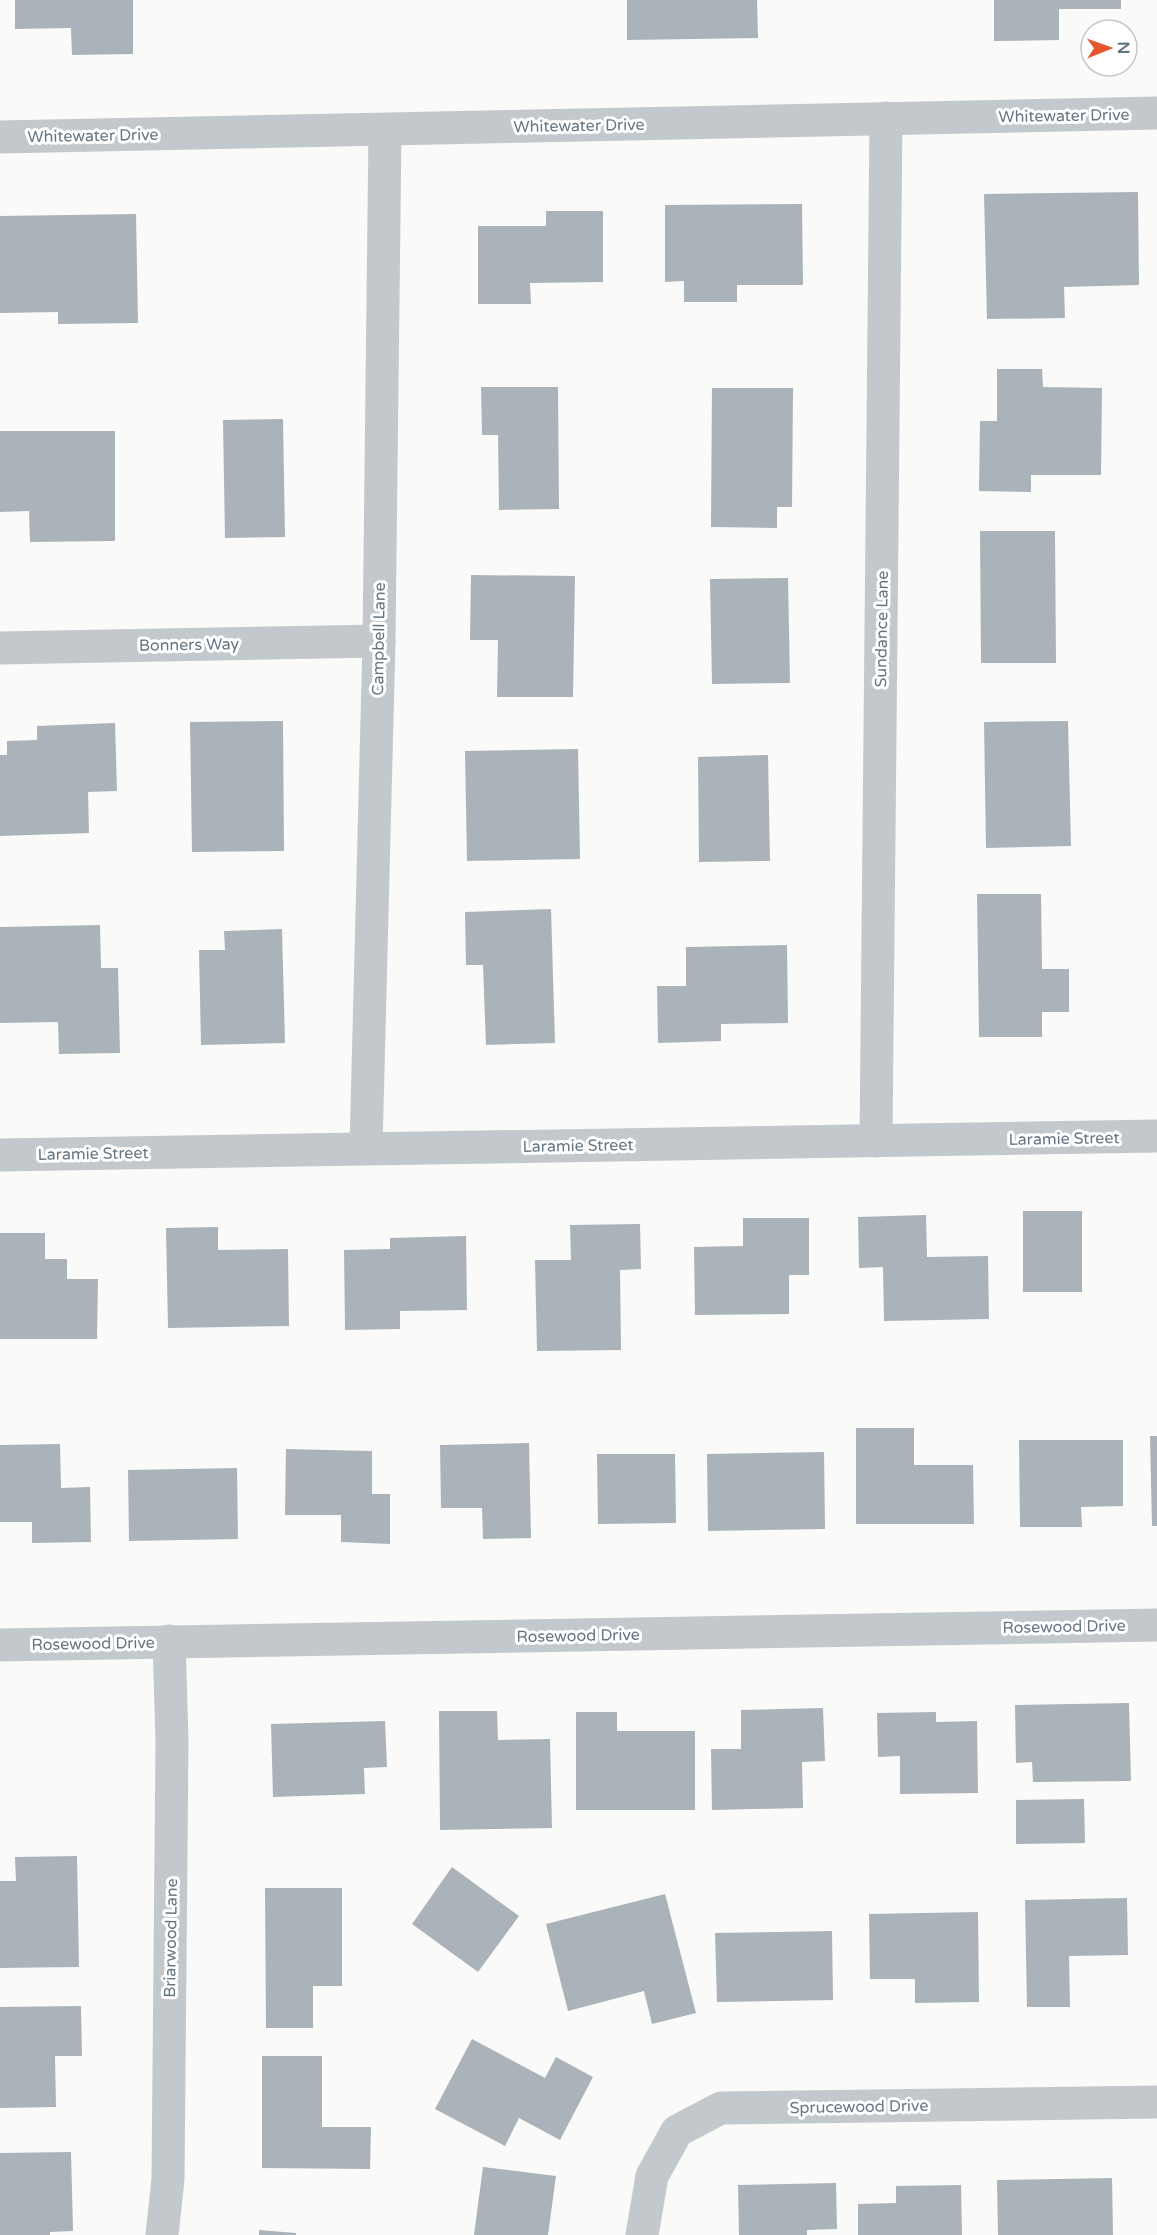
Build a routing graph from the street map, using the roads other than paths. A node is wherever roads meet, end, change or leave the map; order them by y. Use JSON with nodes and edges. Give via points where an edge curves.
{"nodes":[{"id":1,"x":1157,"y":113,"type":"edge"},
{"id":2,"x":886,"y":118,"type":"junction"},
{"id":3,"x":385,"y":130,"type":"junction"},
{"id":4,"x":0,"y":136,"type":"edge"},
{"id":5,"x":379,"y":640,"type":"junction"},
{"id":6,"x":0,"y":648,"type":"edge"},
{"id":7,"x":1157,"y":1136,"type":"edge"},
{"id":8,"x":876,"y":1141,"type":"junction"},
{"id":9,"x":366,"y":1148,"type":"junction"},
{"id":10,"x":0,"y":1155,"type":"edge"},
{"id":11,"x":1157,"y":1625,"type":"edge"},
{"id":12,"x":169,"y":1641,"type":"junction"},
{"id":13,"x":0,"y":1645,"type":"edge"},
{"id":14,"x":1157,"y":2102,"type":"edge"},
{"id":15,"x":162,"y":2235,"type":"edge"},
{"id":16,"x":642,"y":2235,"type":"edge"}],
"edges":[{"from":1,"to":2,"type":"street","name":"Whitewater Drive"},
{"from":2,"to":3,"type":"street","name":"Whitewater Drive"},
{"from":2,"to":8,"type":"street","name":"Sundance Lane"},
{"from":3,"to":4,"type":"street","name":"Whitewater Drive"},
{"from":3,"to":5,"type":"street","name":"Campbell Lane"},
{"from":5,"to":6,"type":"street","name":"Bonners Way"},
{"from":5,"to":9,"type":"street","name":"Campbell Lane"},
{"from":7,"to":8,"type":"street","name":"Laramie Street"},
{"from":8,"to":9,"type":"street","name":"Laramie Street"},
{"from":9,"to":10,"type":"street","name":"Laramie Street"},
{"from":11,"to":12,"type":"street","name":"Rosewood Drive"},
{"from":12,"to":13,"type":"street","name":"Rosewood Drive"},
{"from":12,"to":15,"type":"street","name":"Briarwood Lane","via":[[172,1741],[168,2180]]},
{"from":14,"to":16,"type":"street","name":"Sprucewood Drive","via":[[721,2108],[677,2131],[652,2176]]}]}
